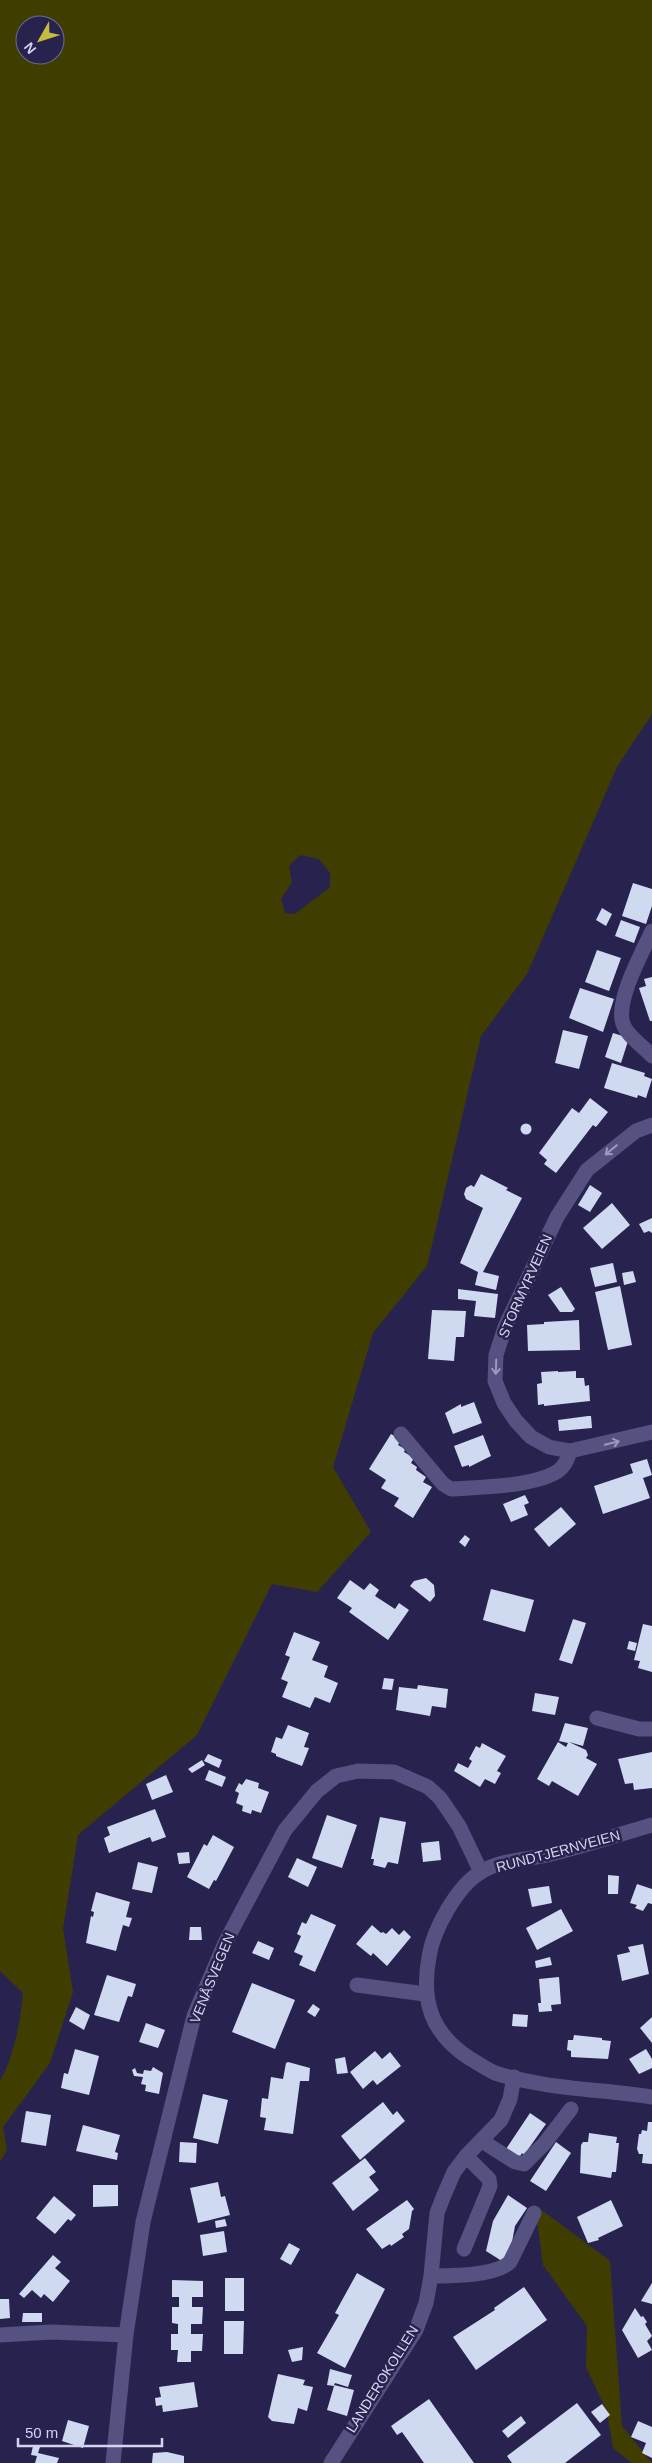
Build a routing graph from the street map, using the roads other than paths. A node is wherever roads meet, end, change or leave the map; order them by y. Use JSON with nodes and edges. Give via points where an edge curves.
{"nodes":[{"id":1,"x":652,"y":931,"type":"edge"},
{"id":2,"x":652,"y":1056,"type":"edge"},
{"id":3,"x":652,"y":1125,"type":"edge"},
{"id":4,"x":652,"y":1432,"type":"edge"},
{"id":5,"x":401,"y":1434,"type":"dead end"},
{"id":6,"x":570,"y":1451,"type":"junction"},
{"id":7,"x":597,"y":1718,"type":"dead end"},
{"id":8,"x":652,"y":1729,"type":"edge"},
{"id":9,"x":652,"y":1826,"type":"edge"},
{"id":10,"x":481,"y":1872,"type":"junction"},
{"id":11,"x":357,"y":1986,"type":"dead end"},
{"id":12,"x":425,"y":1994,"type":"junction"},
{"id":13,"x":514,"y":2077,"type":"junction"},
{"id":14,"x":652,"y":2097,"type":"edge"},
{"id":15,"x":571,"y":2109,"type":"dead end"},
{"id":16,"x":482,"y":2141,"type":"junction"},
{"id":17,"x":466,"y":2156,"type":"junction"},
{"id":18,"x":534,"y":2213,"type":"dead end"},
{"id":19,"x":464,"y":2249,"type":"dead end"},
{"id":20,"x":431,"y":2276,"type":"junction"},
{"id":21,"x":0,"y":2335,"type":"edge"},
{"id":22,"x":126,"y":2335,"type":"junction"},
{"id":23,"x":113,"y":2463,"type":"edge"},
{"id":24,"x":331,"y":2463,"type":"edge"}],
"edges":[{"from":1,"to":2,"type":"street","via":[[631,977],[622,1020],[627,1031]]},
{"from":3,"to":6,"type":"street","name":"STORMYRVEIEN","one_way":true,"via":[[636,1131],[587,1170],[557,1217],[528,1275],[496,1355],[495,1381],[516,1421],[532,1437],[549,1447]]},
{"from":6,"to":4,"type":"street","one_way":true},
{"from":5,"to":6,"type":"street","via":[[450,1489],[524,1482],[549,1476],[566,1463]]},
{"from":7,"to":8,"type":"street","via":[[639,1729]]},
{"from":9,"to":10,"type":"street","name":"RUNDTJERNVEIEN","via":[[547,1855],[508,1862]]},
{"from":10,"to":12,"type":"street","name":"RUNDTJERNVEIEN","via":[[451,1905],[439,1926],[430,1952]]},
{"from":10,"to":22,"type":"street","name":"VENÅSVEGEN","via":[[460,1826],[440,1798],[428,1787],[403,1775],[372,1770],[336,1776],[317,1791],[285,1830],[242,1908],[194,2016],[143,2222]]},
{"from":11,"to":12,"type":"street"},
{"from":12,"to":13,"type":"street","name":"RUNDTJERNVEIEN","via":[[436,2024],[457,2050],[485,2068]]},
{"from":13,"to":14,"type":"street","name":"RUNDTJERNVEIEN"},
{"from":13,"to":16,"type":"street","name":"LANDEROKOLLEN","via":[[510,2099],[501,2120]]},
{"from":15,"to":16,"type":"street","via":[[524,2164],[515,2162]]},
{"from":16,"to":17,"type":"street","name":"LANDEROKOLLEN"},
{"from":17,"to":19,"type":"street","via":[[489,2179],[490,2186]]},
{"from":17,"to":20,"type":"street","name":"LANDEROKOLLEN","via":[[454,2172],[437,2213]]},
{"from":18,"to":20,"type":"street","via":[[506,2266],[486,2272]]},
{"from":20,"to":24,"type":"street","name":"LANDEROKOLLEN","via":[[416,2330]]},
{"from":21,"to":22,"type":"street","via":[[51,2332]]},
{"from":22,"to":23,"type":"street","name":"VENÅSVEGEN"}]}
